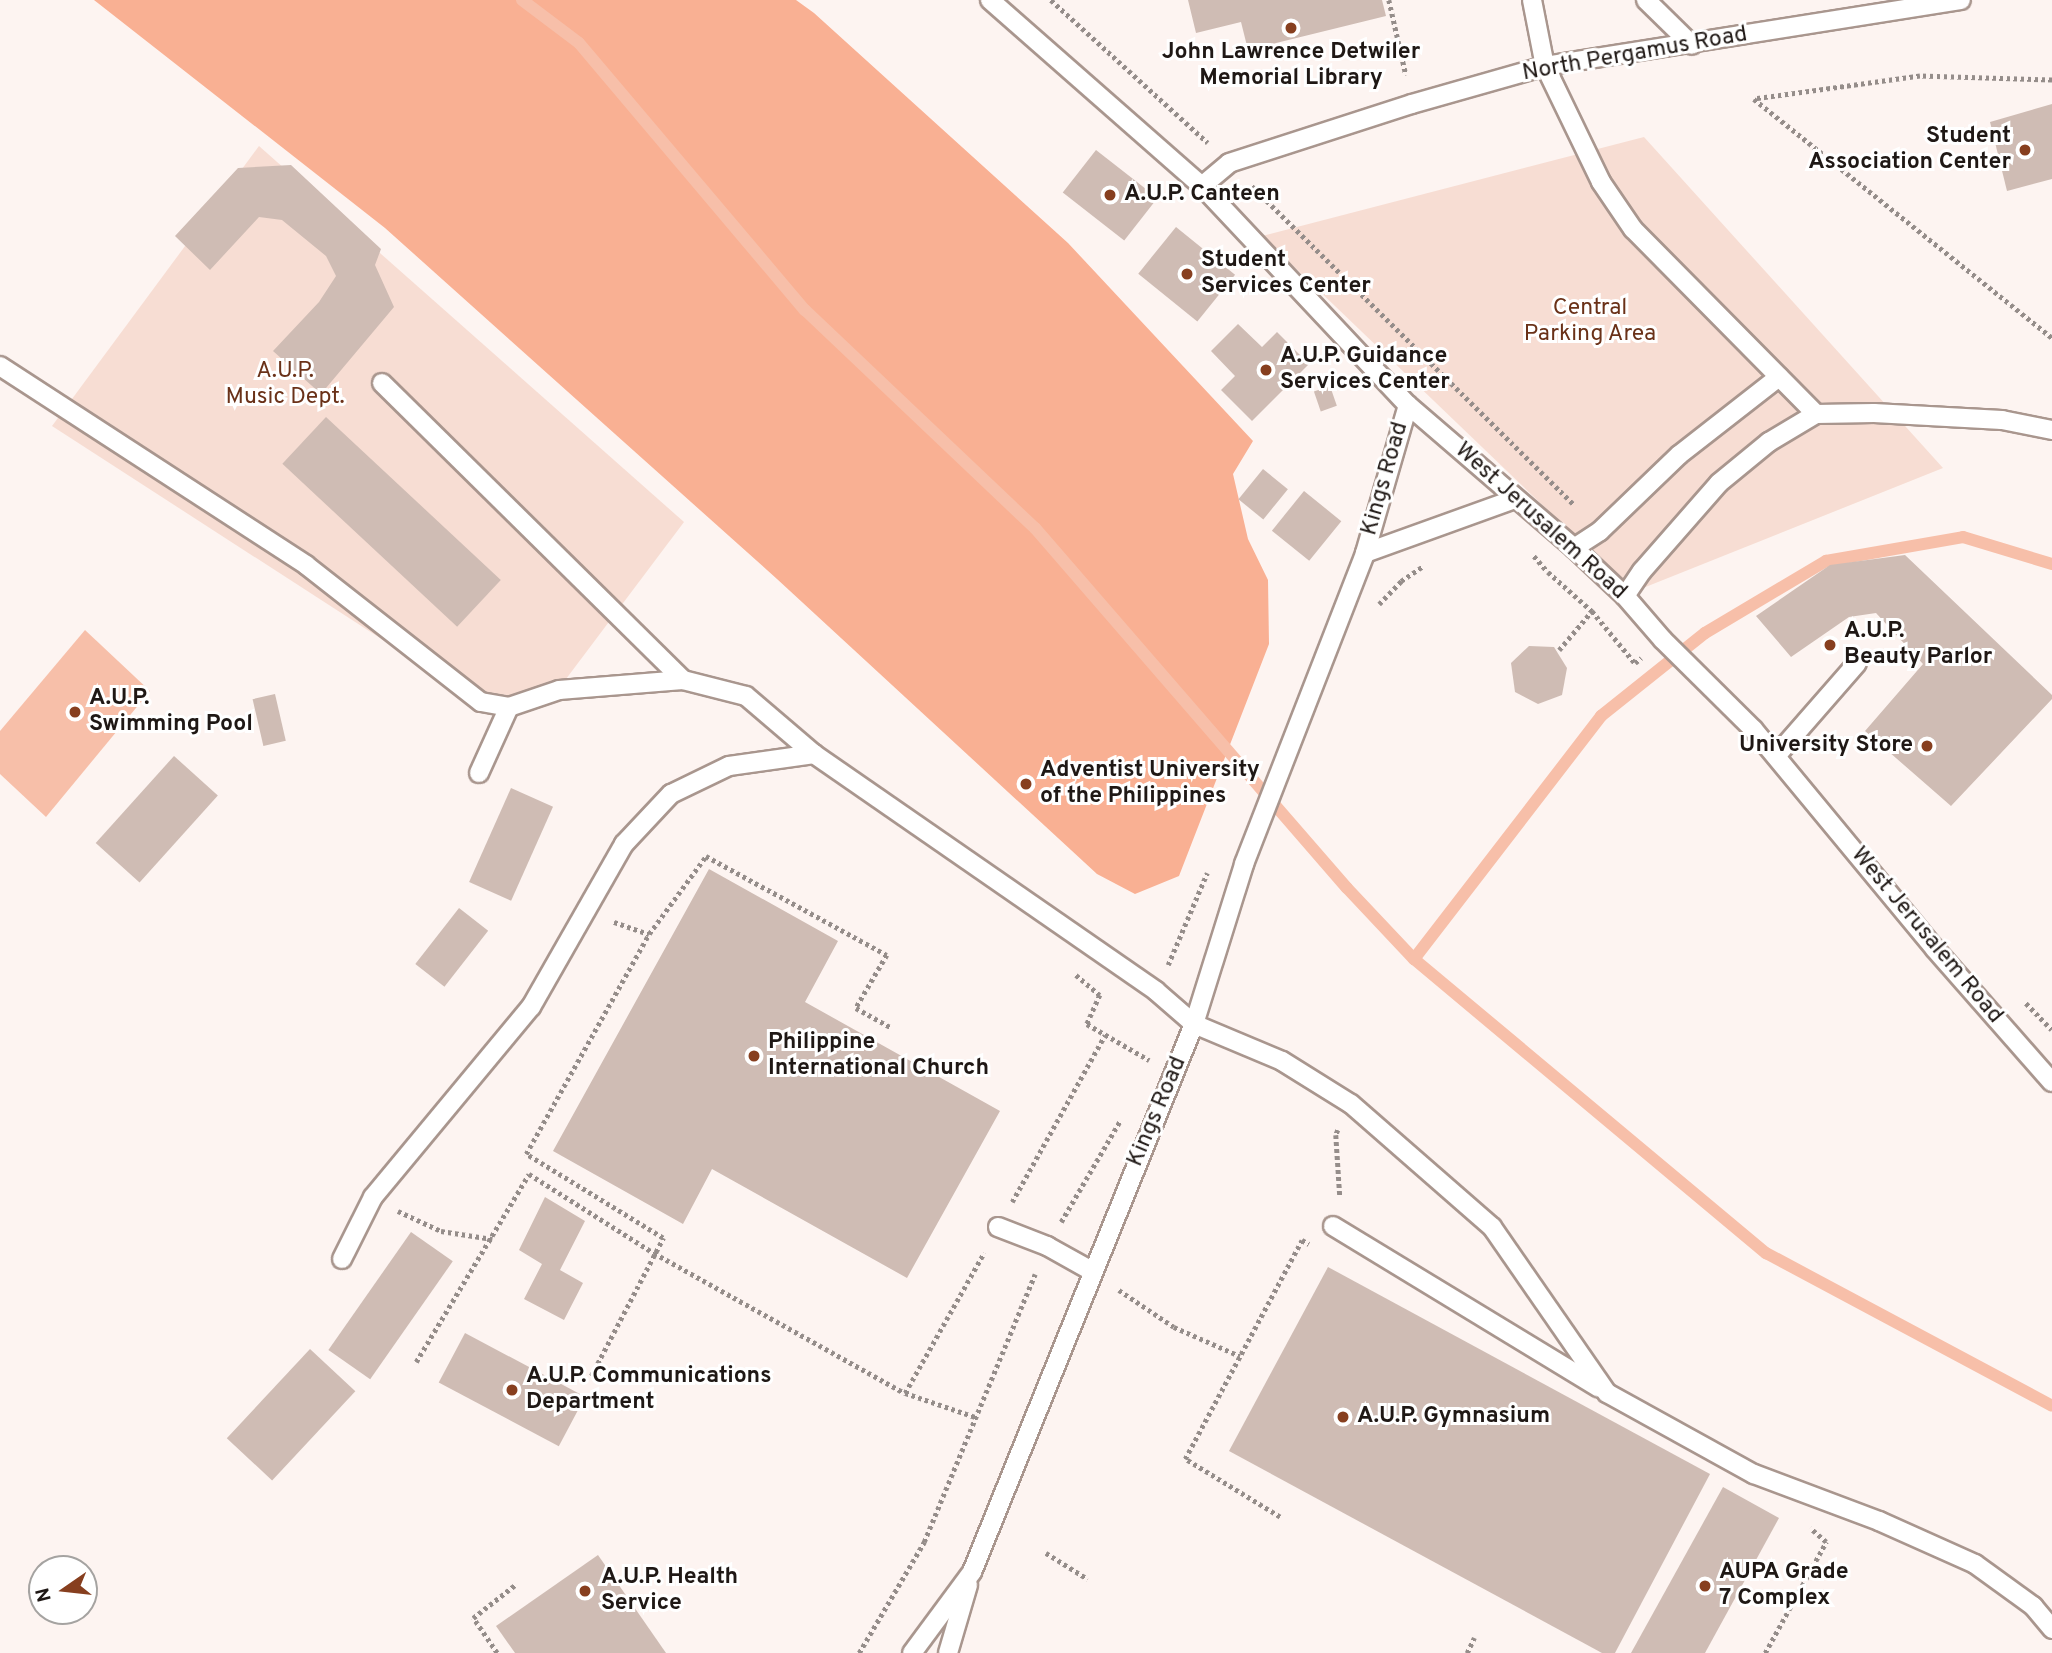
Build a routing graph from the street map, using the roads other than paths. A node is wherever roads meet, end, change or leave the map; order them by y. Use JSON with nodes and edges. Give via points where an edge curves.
{"nodes":[{"id":1,"x":990,"y":0,"type":"edge"},
{"id":2,"x":1532,"y":0,"type":"edge"},
{"id":3,"x":1646,"y":0,"type":"edge"},
{"id":4,"x":1961,"y":0,"type":"edge"},
{"id":5,"x":1692,"y":45,"type":"junction"},
{"id":6,"x":1545,"y":66,"type":"junction"},
{"id":7,"x":1202,"y":186,"type":"junction"},
{"id":8,"x":0,"y":366,"type":"edge"},
{"id":9,"x":1779,"y":377,"type":"junction"},
{"id":10,"x":382,"y":383,"type":"dead end"},
{"id":11,"x":1408,"y":405,"type":"junction"},
{"id":12,"x":1816,"y":414,"type":"junction"},
{"id":13,"x":2052,"y":429,"type":"edge"},
{"id":14,"x":1515,"y":499,"type":"junction"},
{"id":15,"x":1574,"y":548,"type":"junction"},
{"id":16,"x":1365,"y":553,"type":"junction"},
{"id":17,"x":1625,"y":596,"type":"junction"},
{"id":18,"x":1857,"y":663,"type":"dead end"},
{"id":19,"x":683,"y":680,"type":"junction"},
{"id":20,"x":509,"y":707,"type":"junction"},
{"id":21,"x":814,"y":754,"type":"junction"},
{"id":22,"x":1776,"y":756,"type":"junction"},
{"id":23,"x":479,"y":773,"type":"dead end"},
{"id":24,"x":1194,"y":1024,"type":"junction"},
{"id":25,"x":2052,"y":1082,"type":"edge"},
{"id":26,"x":1332,"y":1226,"type":"dead end"},
{"id":27,"x":998,"y":1227,"type":"dead end"},
{"id":28,"x":342,"y":1259,"type":"dead end"},
{"id":29,"x":1092,"y":1271,"type":"junction"},
{"id":30,"x":1607,"y":1393,"type":"junction"},
{"id":31,"x":971,"y":1572,"type":"junction"},
{"id":32,"x":2052,"y":1629,"type":"edge"},
{"id":33,"x":912,"y":1653,"type":"edge"},
{"id":34,"x":948,"y":1653,"type":"edge"}],
"edges":[{"from":1,"to":7,"type":"lane","name":"West Jerusalem Road"},
{"from":2,"to":6,"type":"lane"},
{"from":3,"to":5,"type":"lane"},
{"from":4,"to":5,"type":"lane","name":"North Pergamus Road"},
{"from":5,"to":6,"type":"lane","name":"North Pergamus Road"},
{"from":6,"to":7,"type":"lane","name":"North Pergamus Road","via":[[1229,163]]},
{"from":6,"to":9,"type":"lane","via":[[1601,182],[1633,229]]},
{"from":7,"to":11,"type":"lane","name":"West Jerusalem Road"},
{"from":8,"to":20,"type":"lane","via":[[306,565],[481,702]]},
{"from":9,"to":12,"type":"lane"},
{"from":9,"to":15,"type":"lane","via":[[1679,455],[1600,531]]},
{"from":10,"to":19,"type":"lane"},
{"from":11,"to":14,"type":"lane","name":"West Jerusalem Road"},
{"from":11,"to":16,"type":"lane","name":"Kings Road"},
{"from":12,"to":13,"type":"lane","via":[[2001,420]]},
{"from":12,"to":17,"type":"lane","via":[[1769,442],[1719,484]]},
{"from":14,"to":15,"type":"lane","name":"West Jerusalem Road"},
{"from":14,"to":16,"type":"lane","name":"Kings Road"},
{"from":15,"to":17,"type":"lane","name":"West Jerusalem Road"},
{"from":16,"to":24,"type":"lane","name":"Kings Road","via":[[1244,864]]},
{"from":17,"to":22,"type":"lane","name":"West Jerusalem Road"},
{"from":18,"to":22,"type":"lane"},
{"from":19,"to":20,"type":"lane","via":[[559,690]]},
{"from":19,"to":21,"type":"lane","via":[[746,696]]},
{"from":20,"to":23,"type":"lane"},
{"from":21,"to":24,"type":"lane","via":[[1156,991]]},
{"from":21,"to":28,"type":"lane","via":[[729,766],[671,794],[624,844],[531,1007],[372,1199]]},
{"from":22,"to":25,"type":"lane","name":"West Jerusalem Road"},
{"from":24,"to":29,"type":"lane","name":"Kings Road"},
{"from":24,"to":30,"type":"lane","via":[[1282,1061],[1351,1104],[1492,1227]]},
{"from":26,"to":30,"type":"lane"},
{"from":27,"to":29,"type":"lane","via":[[1047,1246]]},
{"from":29,"to":31,"type":"lane","name":"Kings Road"},
{"from":30,"to":32,"type":"lane","via":[[1754,1474],[1879,1521],[1975,1564],[2033,1606]]},
{"from":31,"to":33,"type":"lane","name":"Kings Road"},
{"from":31,"to":34,"type":"lane"}]}
